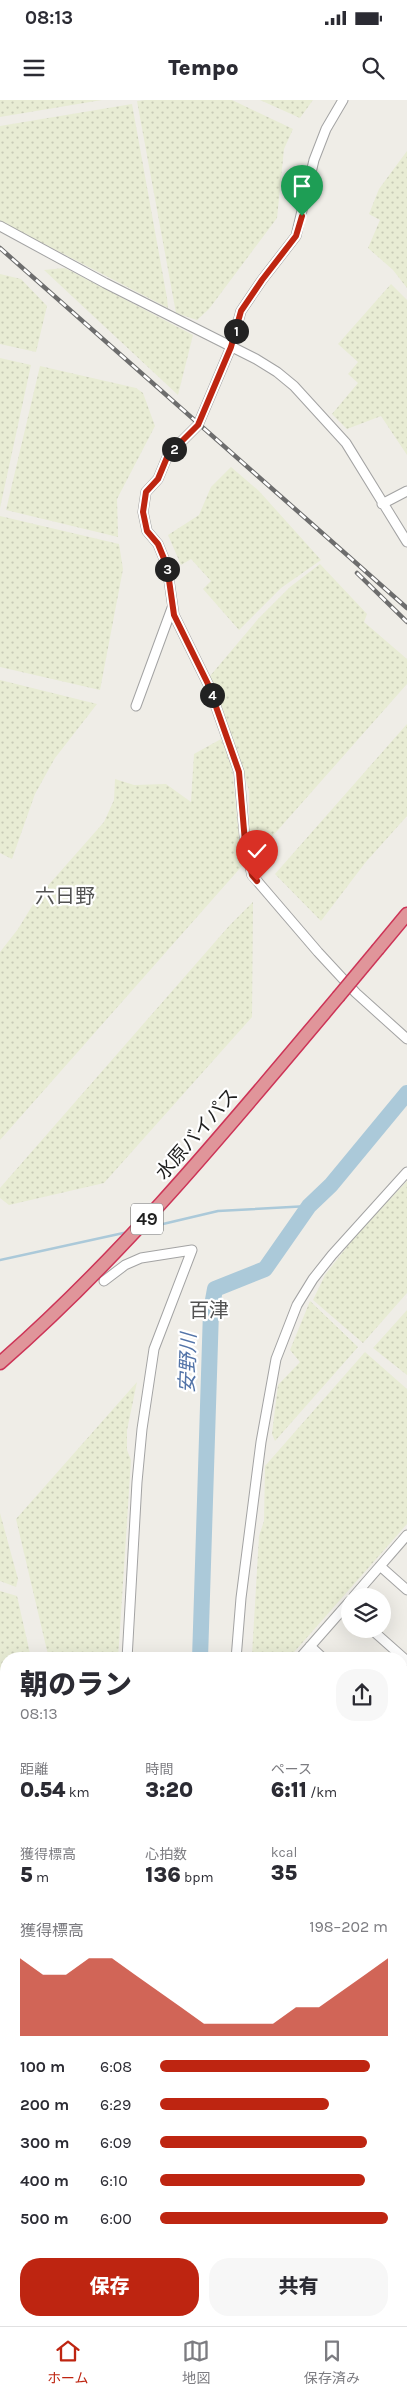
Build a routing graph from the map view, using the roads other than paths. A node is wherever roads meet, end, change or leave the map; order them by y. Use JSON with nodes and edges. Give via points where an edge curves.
{"nodes":[{"id":1,"x":343,"y":100,"type":"edge"},
{"id":2,"x":0,"y":226,"type":"edge"},
{"id":3,"x":231,"y":347,"type":"junction"},
{"id":4,"x":407,"y":491,"type":"edge"},
{"id":5,"x":382,"y":504,"type":"junction"},
{"id":6,"x":407,"y":542,"type":"edge"},
{"id":7,"x":172,"y":608,"type":"junction"},
{"id":8,"x":136,"y":706,"type":"dead end"},
{"id":9,"x":407,"y":914,"type":"edge"},
{"id":10,"x":407,"y":1039,"type":"edge"},
{"id":11,"x":407,"y":1172,"type":"edge"},
{"id":12,"x":104,"y":1281,"type":"dead end"},
{"id":13,"x":0,"y":1363,"type":"edge"},
{"id":14,"x":407,"y":1535,"type":"edge"},
{"id":15,"x":380,"y":1566,"type":"junction"},
{"id":16,"x":361,"y":1588,"type":"edge"},
{"id":17,"x":407,"y":1590,"type":"edge"},
{"id":18,"x":341,"y":1613,"type":"edge"},
{"id":19,"x":381,"y":1638,"type":"edge"},
{"id":20,"x":310,"y":1646,"type":"junction"},
{"id":21,"x":127,"y":1652,"type":"edge"},
{"id":22,"x":237,"y":1652,"type":"edge"},
{"id":23,"x":305,"y":1652,"type":"edge"},
{"id":24,"x":316,"y":1652,"type":"edge"},
{"id":25,"x":397,"y":1652,"type":"edge"}],
"edges":[{"from":1,"to":3,"type":"street","via":[[326,128],[314,160],[296,236],[241,311]]},
{"from":2,"to":3,"type":"street"},
{"from":3,"to":5,"type":"street","via":[[277,372],[294,386],[346,443]]},
{"from":3,"to":7,"type":"street","via":[[198,425],[168,455],[158,479],[146,492],[143,512],[147,531],[158,544],[167,566]]},
{"from":4,"to":5,"type":"street"},
{"from":5,"to":6,"type":"street"},
{"from":7,"to":8,"type":"street"},
{"from":7,"to":10,"type":"street","via":[[208,684],[239,772],[245,842],[254,878],[318,952]]},
{"from":9,"to":13,"type":"highway","name":"水原バイパス","number":"49","bridge":true,"via":[[222,1135],[151,1214],[69,1300]]},
{"from":11,"to":22,"type":"street","via":[[313,1279],[297,1305],[281,1344],[264,1418]]},
{"from":12,"to":21,"type":"street","via":[[125,1265],[141,1258],[192,1250],[154,1349],[138,1473]]},
{"from":14,"to":15,"type":"street"},
{"from":15,"to":16,"type":"street"},
{"from":15,"to":17,"type":"street"},
{"from":18,"to":20,"type":"street"},
{"from":19,"to":25,"type":"street"},
{"from":20,"to":23,"type":"street"},
{"from":20,"to":24,"type":"street"}]}
